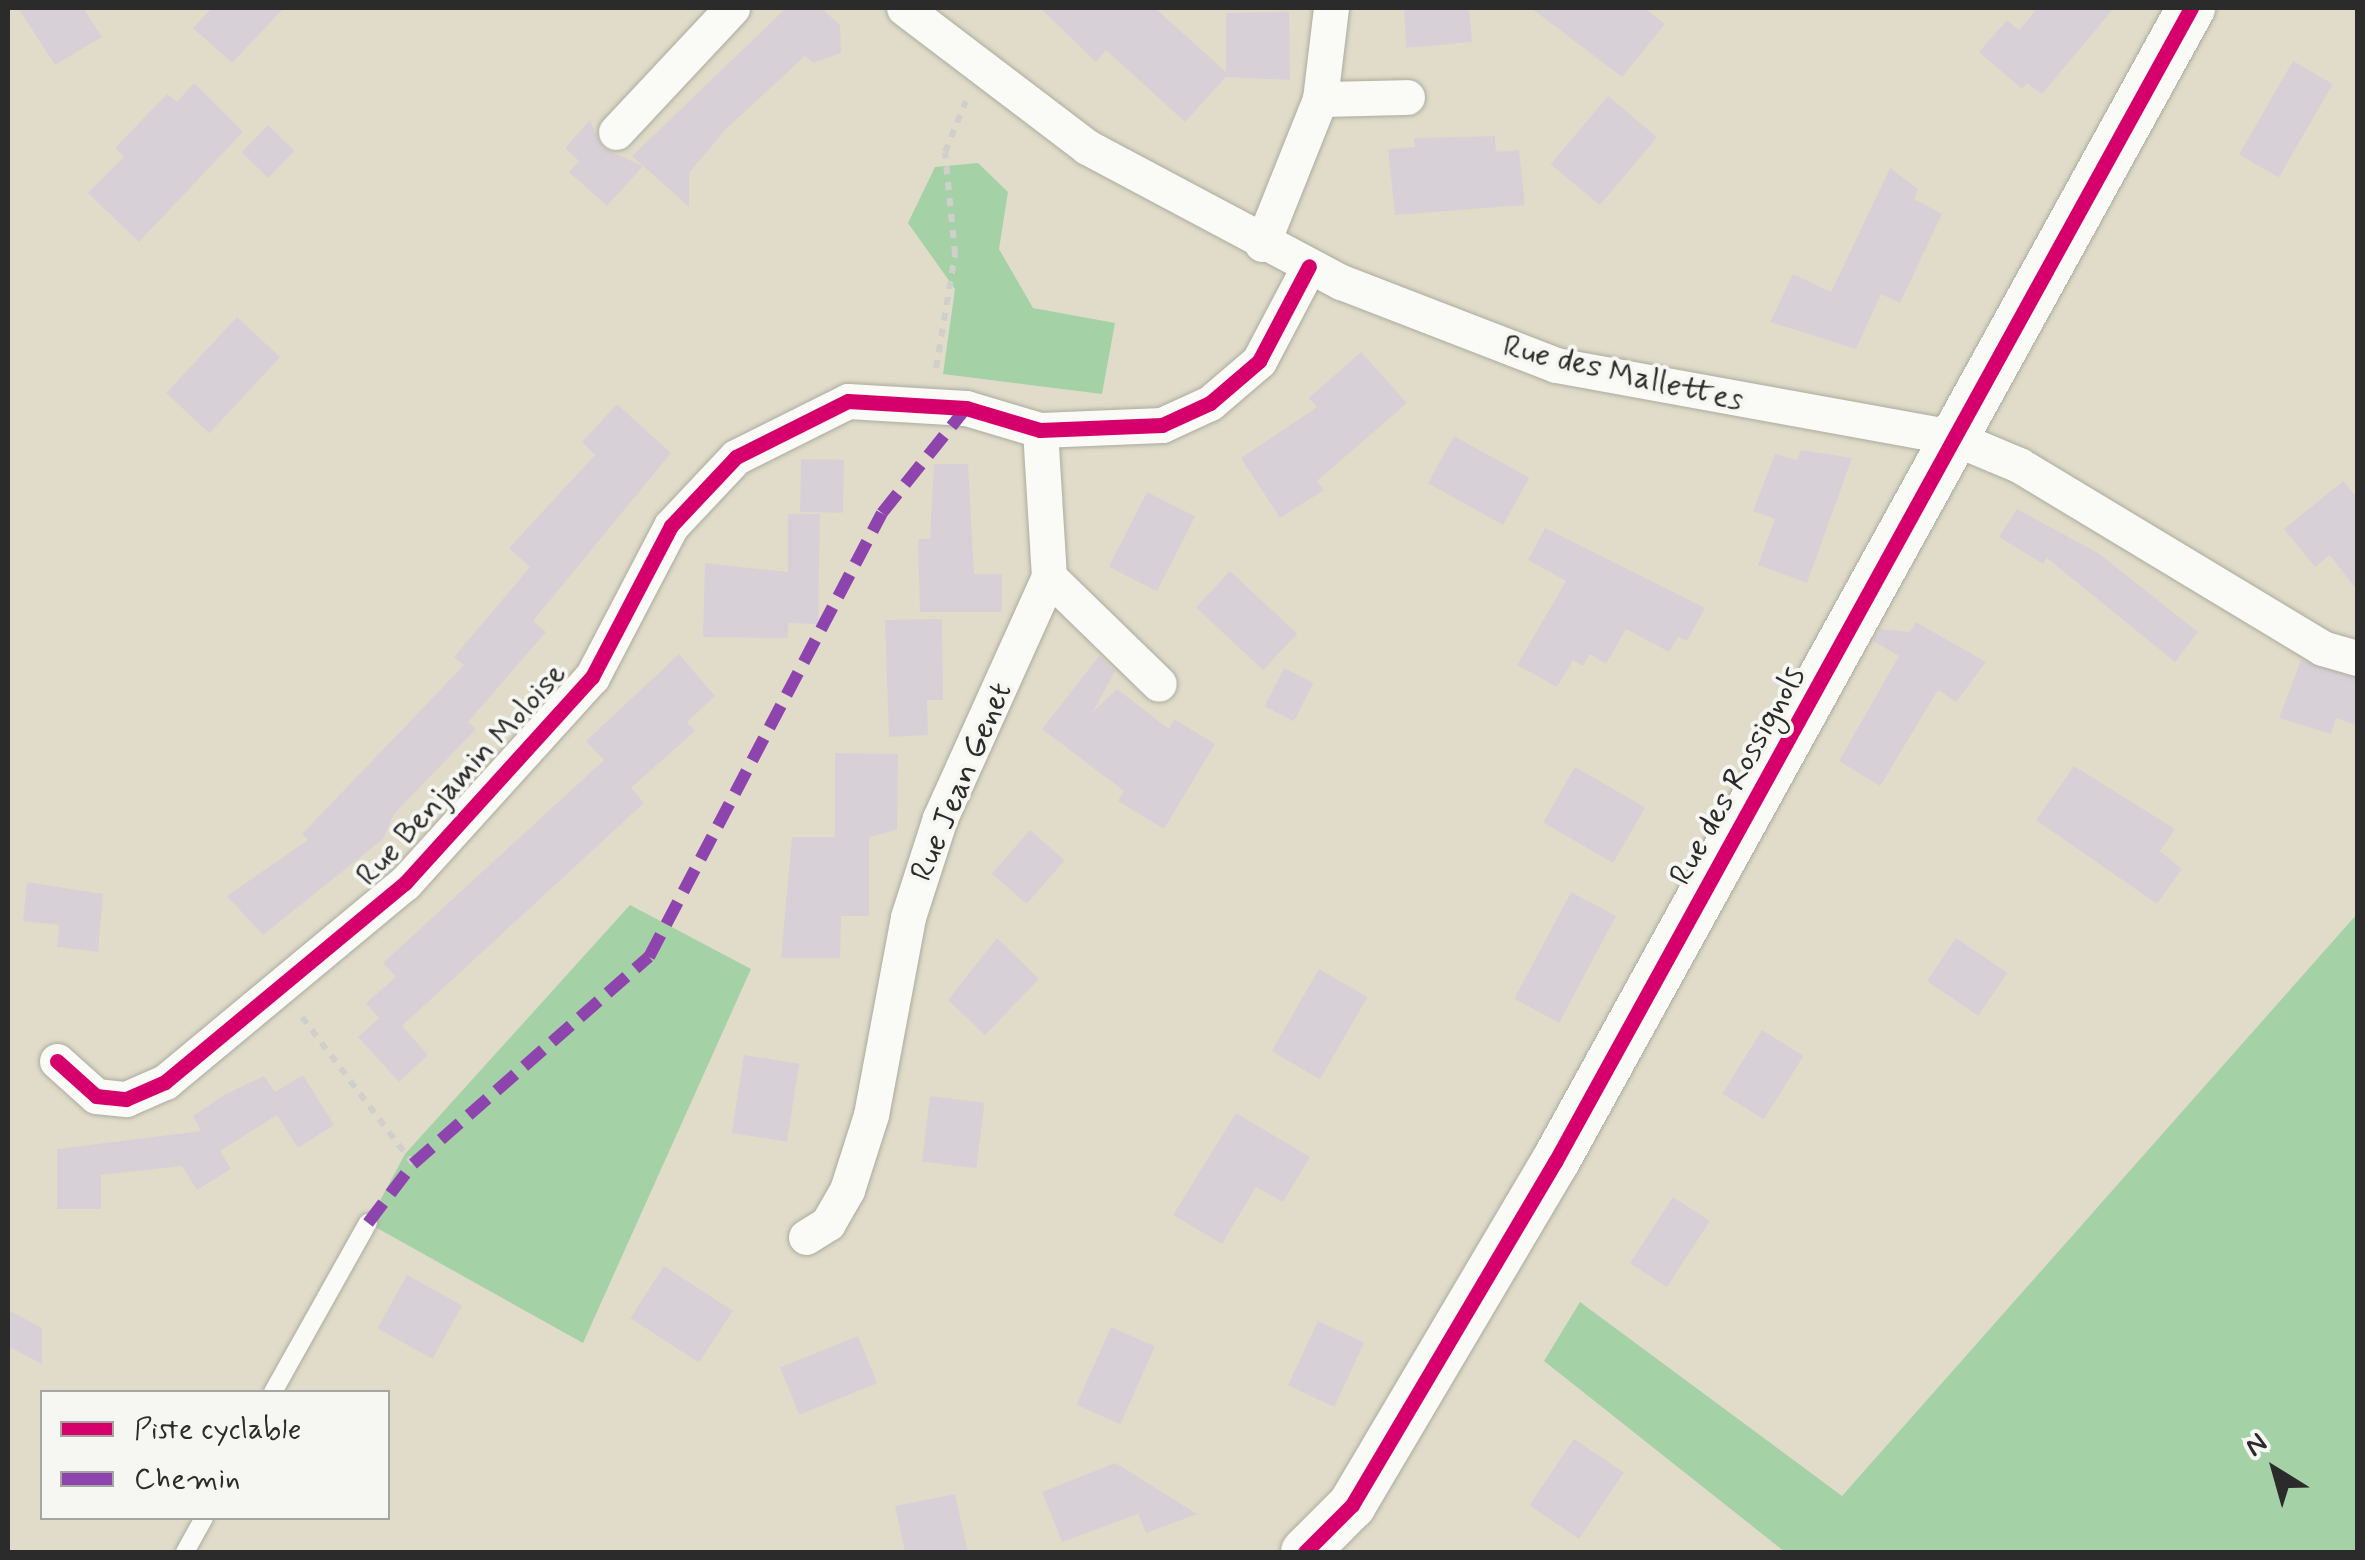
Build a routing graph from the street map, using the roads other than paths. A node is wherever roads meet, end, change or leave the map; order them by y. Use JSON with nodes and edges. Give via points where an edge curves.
{"nodes":[{"id":1,"x":732,"y":8,"type":"edge"},
{"id":2,"x":904,"y":8,"type":"edge"},
{"id":3,"x":1332,"y":8,"type":"edge"},
{"id":4,"x":2191,"y":8,"type":"edge"},
{"id":5,"x":1408,"y":97,"type":"dead end"},
{"id":6,"x":1320,"y":100,"type":"junction"},
{"id":7,"x":616,"y":132,"type":"dead end"},
{"id":8,"x":1262,"y":244,"type":"junction"},
{"id":9,"x":1310,"y":266,"type":"junction"},
{"id":10,"x":1040,"y":430,"type":"junction"},
{"id":11,"x":1952,"y":438,"type":"junction"},
{"id":12,"x":1049,"y":577,"type":"junction"},
{"id":13,"x":2358,"y":658,"type":"edge"},
{"id":14,"x":1159,"y":684,"type":"dead end"},
{"id":15,"x":57,"y":1061,"type":"dead end"},
{"id":16,"x":368,"y":1223,"type":"dead end"},
{"id":17,"x":806,"y":1237,"type":"dead end"},
{"id":18,"x":275,"y":1390,"type":"edge"},
{"id":19,"x":203,"y":1520,"type":"edge"},
{"id":20,"x":184,"y":1552,"type":"edge"},
{"id":21,"x":1304,"y":1552,"type":"edge"}],
"edges":[{"from":1,"to":7,"type":"street"},
{"from":2,"to":8,"type":"street","name":"Rue des Mallettes","via":[[978,71],[1086,147]]},
{"from":3,"to":6,"type":"street"},
{"from":4,"to":11,"type":"street","name":"Rue des Rossignols"},
{"from":5,"to":6,"type":"street"},
{"from":6,"to":8,"type":"street"},
{"from":8,"to":9,"type":"street","name":"Rue des Mallettes"},
{"from":9,"to":10,"type":"street","name":"Rue Benjamin Moloise","via":[[1258,361],[1210,403],[1162,425]]},
{"from":9,"to":11,"type":"street","name":"Rue des Mallettes","via":[[1556,365]]},
{"from":10,"to":12,"type":"street","name":"Rue Jean Genet"},
{"from":10,"to":15,"type":"street","name":"Rue Benjamin Moloise","via":[[930,403],[848,401],[736,457],[671,526],[592,677],[405,883],[165,1082],[126,1099],[96,1096]]},
{"from":11,"to":13,"type":"street","name":"Rue des Mallettes","via":[[2019,466],[2322,648]]},
{"from":11,"to":21,"type":"street","name":"Rue des Rossignols","via":[[1555,1162],[1352,1505]]},
{"from":12,"to":14,"type":"street"},
{"from":12,"to":17,"type":"street","name":"Rue Jean Genet","via":[[913,900],[847,1190],[828,1223]]},
{"from":16,"to":18,"type":"lane"},
{"from":19,"to":20,"type":"lane"}]}
